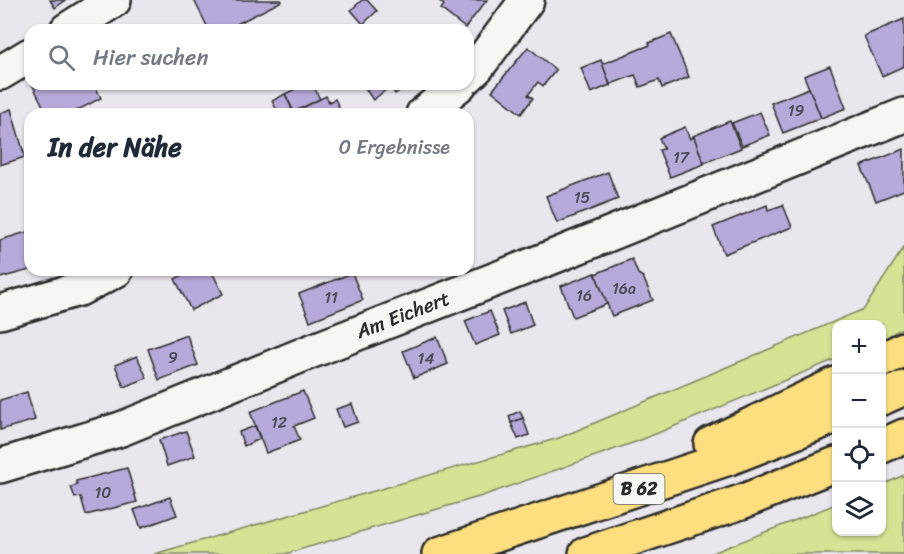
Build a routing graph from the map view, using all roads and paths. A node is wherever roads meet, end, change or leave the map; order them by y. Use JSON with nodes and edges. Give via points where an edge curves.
{"nodes":[{"id":1,"x":114,"y":0,"type":"edge"},
{"id":2,"x":527,"y":0,"type":"edge"},
{"id":3,"x":77,"y":24,"type":"edge"},
{"id":4,"x":24,"y":59,"type":"edge"},
{"id":5,"x":474,"y":70,"type":"edge"},
{"id":6,"x":0,"y":73,"type":"edge"},
{"id":7,"x":453,"y":90,"type":"edge"},
{"id":8,"x":430,"y":108,"type":"edge"},
{"id":9,"x":904,"y":115,"type":"edge"},
{"id":10,"x":104,"y":276,"type":"edge"},
{"id":11,"x":0,"y":312,"type":"edge"},
{"id":12,"x":904,"y":349,"type":"edge"},
{"id":13,"x":886,"y":358,"type":"edge"},
{"id":14,"x":832,"y":386,"type":"edge"},
{"id":15,"x":904,"y":388,"type":"edge"},
{"id":16,"x":886,"y":396,"type":"edge"},
{"id":17,"x":832,"y":418,"type":"edge"},
{"id":18,"x":904,"y":436,"type":"edge"},
{"id":19,"x":886,"y":444,"type":"edge"},
{"id":20,"x":0,"y":466,"type":"edge"},
{"id":21,"x":832,"y":466,"type":"edge"},
{"id":22,"x":498,"y":535,"type":"junction"},
{"id":23,"x":439,"y":554,"type":"edge"},
{"id":24,"x":586,"y":554,"type":"edge"}],
"edges":[{"from":1,"to":3,"type":"street"},
{"from":2,"to":5,"type":"street"},
{"from":4,"to":6,"type":"street"},
{"from":7,"to":8,"type":"street"},
{"from":9,"to":20,"type":"street","name":"Am Eichert","via":[[122,429]]},
{"from":10,"to":11,"type":"street","via":[[79,289]]},
{"from":12,"to":13,"type":"highway"},
{"from":14,"to":22,"type":"highway","number":"B 62"},
{"from":15,"to":16,"type":"highway"},
{"from":17,"to":22,"type":"highway","number":"B 62","via":[[719,462]]},
{"from":18,"to":19,"type":"highway"},
{"from":21,"to":24,"type":"highway","number":"B 62","via":[[744,501]]},
{"from":22,"to":23,"type":"highway","number":"B 62"}]}
